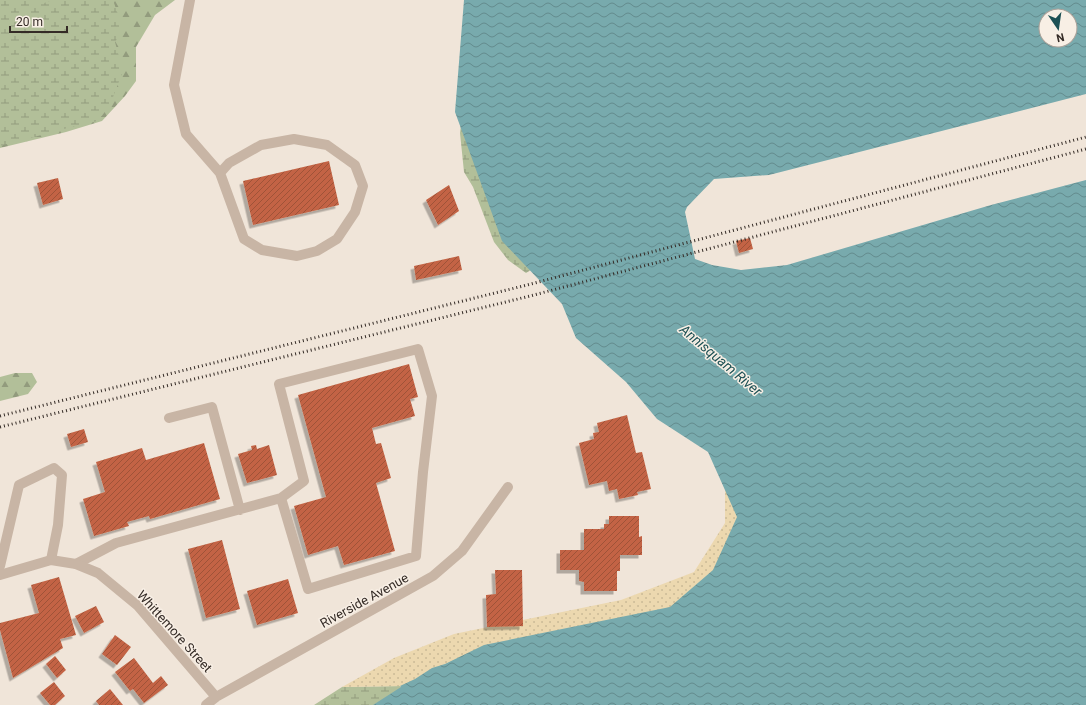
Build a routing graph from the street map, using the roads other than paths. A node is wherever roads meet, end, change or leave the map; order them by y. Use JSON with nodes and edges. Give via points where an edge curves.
{"nodes":[{"id":1,"x":190,"y":0,"type":"edge"},
{"id":2,"x":220,"y":173,"type":"junction"},
{"id":3,"x":169,"y":418,"type":"dead end"},
{"id":4,"x":508,"y":487,"type":"dead end"},
{"id":5,"x":281,"y":498,"type":"junction"},
{"id":6,"x":240,"y":510,"type":"junction"},
{"id":7,"x":51,"y":560,"type":"junction"},
{"id":8,"x":76,"y":564,"type":"junction"},
{"id":9,"x":0,"y":566,"type":"edge"},
{"id":10,"x":0,"y":575,"type":"edge"},
{"id":11,"x":216,"y":697,"type":"junction"},
{"id":12,"x":206,"y":705,"type":"edge"}],
"edges":[{"from":1,"to":2,"type":"street","via":[[174,85],[186,134]]},
{"from":2,"to":2,"type":"street","via":[[244,239],[262,250],[297,256],[317,251],[337,239],[355,212],[363,186],[355,165],[327,145],[294,139],[261,145],[229,163]]},
{"from":3,"to":6,"type":"street","via":[[212,407]]},
{"from":4,"to":11,"type":"street","name":"Riverside Avenue","via":[[462,550],[433,576]]},
{"from":5,"to":5,"type":"street","via":[[308,588],[416,556],[432,396],[418,349],[279,384],[304,482]]},
{"from":5,"to":6,"type":"street"},
{"from":6,"to":8,"type":"street","via":[[116,543]]},
{"from":7,"to":8,"type":"street","name":"Whittemore Street"},
{"from":7,"to":9,"type":"street","via":[[58,525],[62,475],[54,468],[19,485]]},
{"from":7,"to":10,"type":"street","name":"Whittemore Street"},
{"from":8,"to":11,"type":"street","name":"Whittemore Street","via":[[98,573],[138,606]]},
{"from":11,"to":12,"type":"street","name":"Riverside Avenue"}]}
